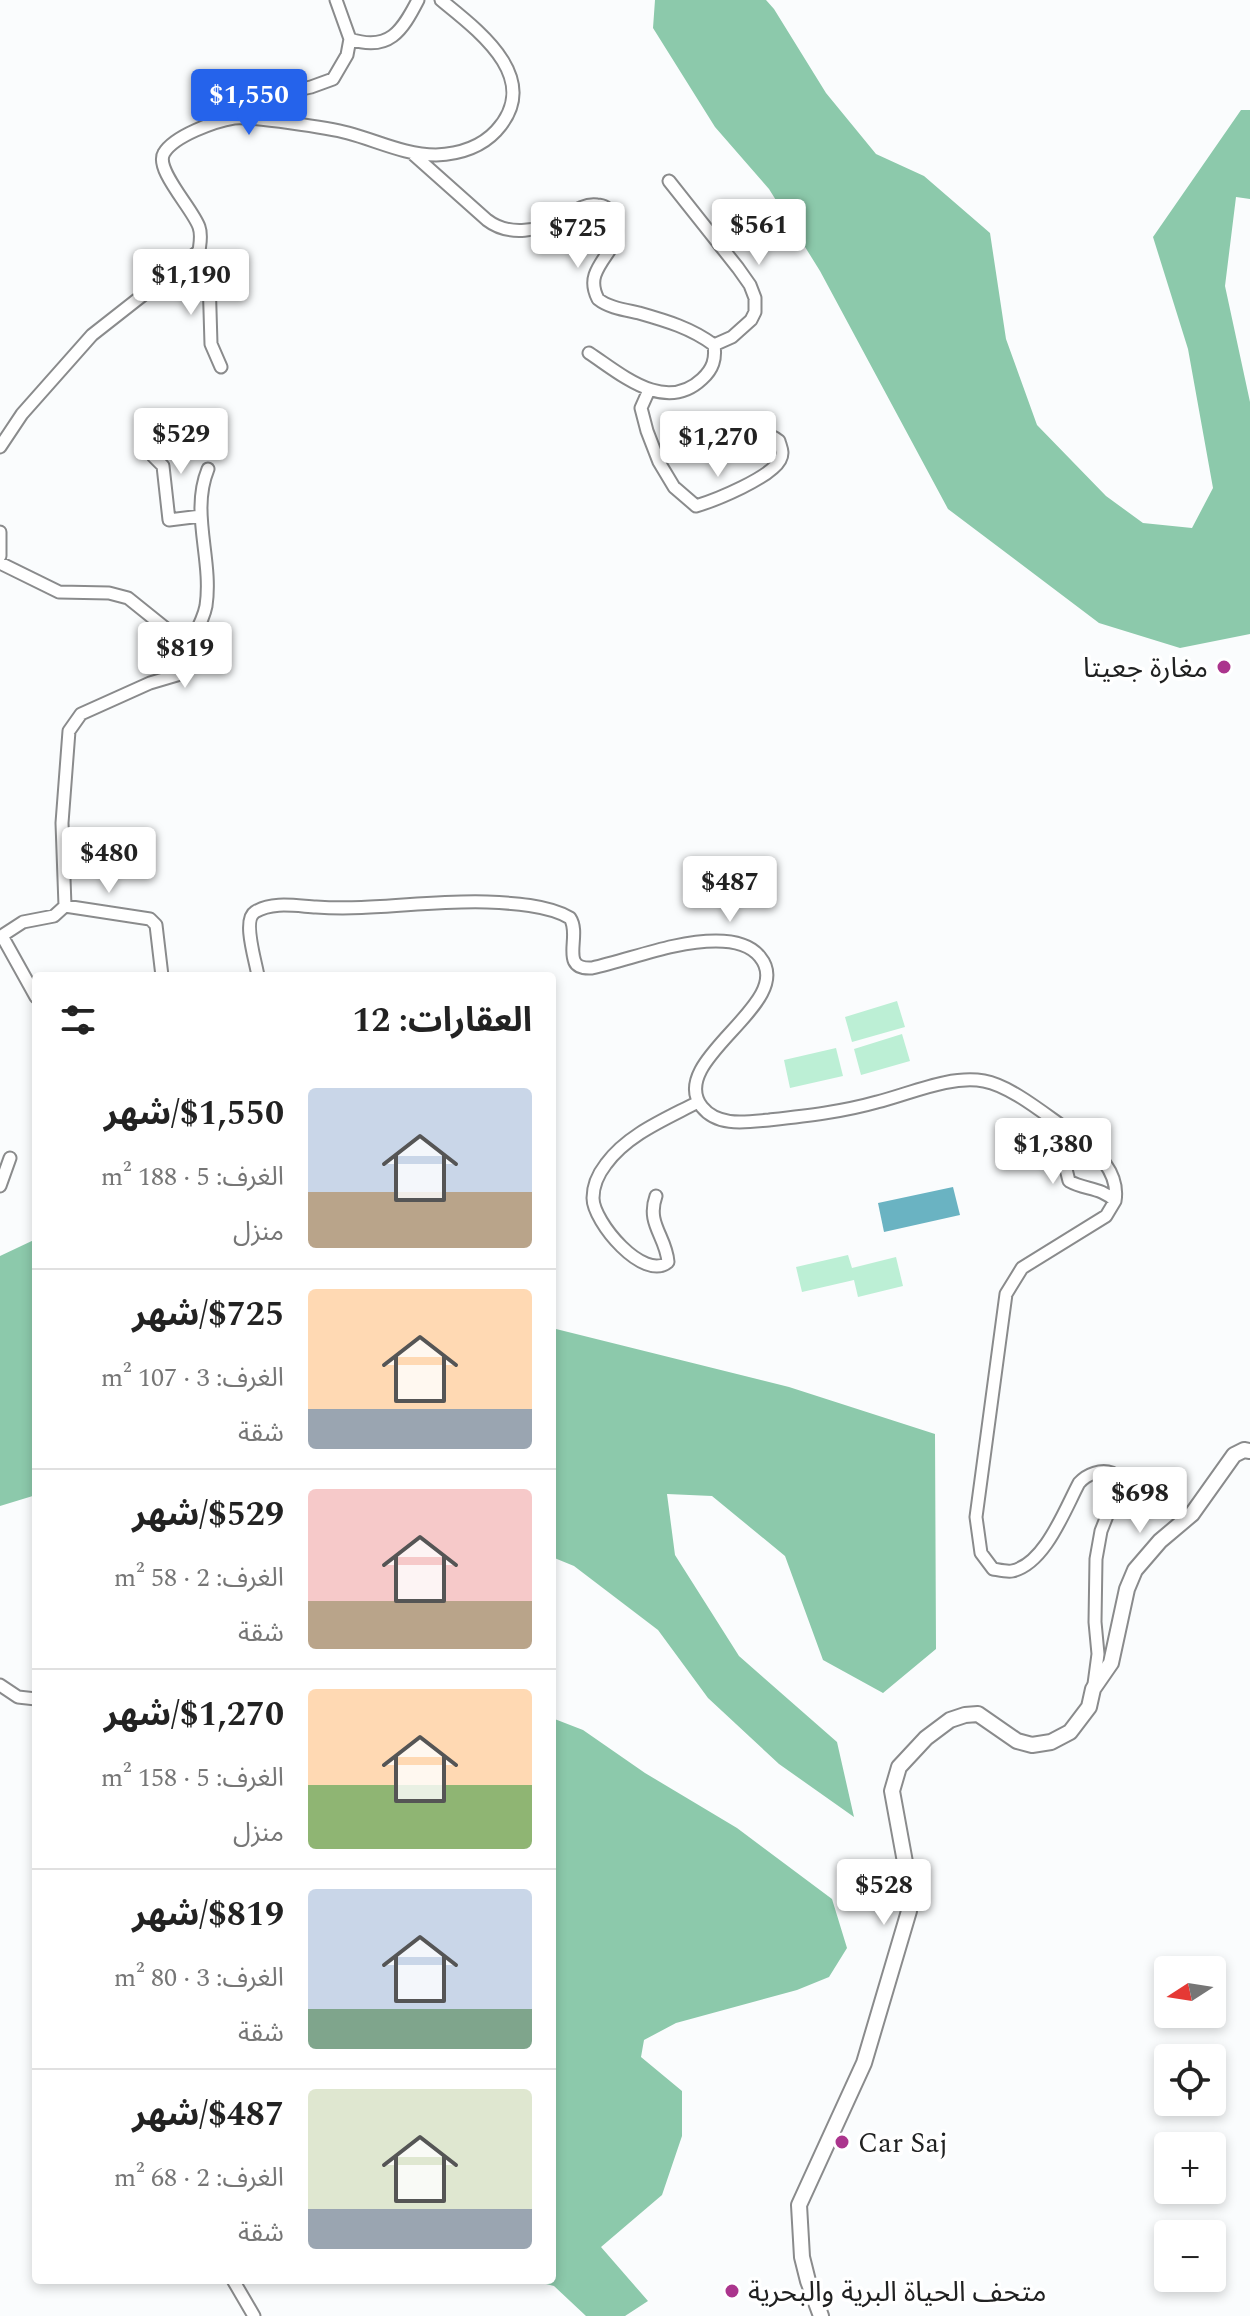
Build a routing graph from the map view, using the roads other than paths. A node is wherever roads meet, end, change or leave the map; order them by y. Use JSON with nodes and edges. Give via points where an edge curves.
{"nodes":[{"id":1,"x":336,"y":0,"type":"edge"},
{"id":2,"x":418,"y":0,"type":"edge"},
{"id":3,"x":441,"y":0,"type":"edge"},
{"id":4,"x":350,"y":39,"type":"junction"},
{"id":5,"x":236,"y":117,"type":"junction"},
{"id":6,"x":414,"y":155,"type":"junction"},
{"id":7,"x":669,"y":181,"type":"dead end"},
{"id":8,"x":199,"y":251,"type":"junction"},
{"id":9,"x":714,"y":345,"type":"junction"},
{"id":10,"x":589,"y":353,"type":"dead end"},
{"id":11,"x":221,"y":367,"type":"dead end"},
{"id":12,"x":649,"y":390,"type":"junction"},
{"id":13,"x":3,"y":436,"type":"edge"},
{"id":14,"x":0,"y":447,"type":"edge"},
{"id":15,"x":696,"y":453,"type":"dead end"},
{"id":16,"x":153,"y":456,"type":"dead end"},
{"id":17,"x":208,"y":469,"type":"dead end"},
{"id":18,"x":201,"y":516,"type":"junction"},
{"id":19,"x":0,"y":532,"type":"edge"},
{"id":20,"x":0,"y":556,"type":"edge"},
{"id":21,"x":0,"y":563,"type":"edge"},
{"id":22,"x":186,"y":652,"type":"junction"},
{"id":23,"x":65,"y":906,"type":"junction"},
{"id":24,"x":1,"y":936,"type":"edge"},
{"id":25,"x":162,"y":972,"type":"edge"},
{"id":26,"x":257,"y":972,"type":"edge"},
{"id":27,"x":32,"y":990,"type":"edge"},
{"id":28,"x":698,"y":1102,"type":"junction"},
{"id":29,"x":1077,"y":1137,"type":"junction"},
{"id":30,"x":10,"y":1158,"type":"dead end"},
{"id":31,"x":0,"y":1186,"type":"edge"},
{"id":32,"x":656,"y":1196,"type":"dead end"},
{"id":33,"x":1115,"y":1201,"type":"junction"},
{"id":34,"x":1250,"y":1451,"type":"edge"},
{"id":35,"x":0,"y":1685,"type":"edge"},
{"id":36,"x":1093,"y":1689,"type":"junction"},
{"id":37,"x":32,"y":1699,"type":"edge"},
{"id":38,"x":235,"y":2284,"type":"edge"},
{"id":39,"x":254,"y":2316,"type":"edge"},
{"id":40,"x":821,"y":2316,"type":"edge"}],
"edges":[{"from":1,"to":4,"type":"street"},
{"from":2,"to":4,"type":"street","via":[[392,38],[370,43]]},
{"from":3,"to":6,"type":"street","via":[[483,35],[503,61],[512,82],[512,109],[479,145],[461,152]]},
{"from":4,"to":5,"type":"street","via":[[333,79],[264,97]]},
{"from":5,"to":6,"type":"street","via":[[346,132]]},
{"from":5,"to":8,"type":"street","via":[[184,136],[162,159],[164,171],[200,228]]},
{"from":6,"to":9,"type":"street","via":[[495,227],[509,231],[533,229],[588,206],[607,208],[618,234],[594,278],[598,299],[681,325]]},
{"from":7,"to":9,"type":"street","via":[[755,298],[751,320]]},
{"from":8,"to":11,"type":"street","via":[[209,277],[211,344]]},
{"from":8,"to":13,"type":"street","via":[[92,335]]},
{"from":9,"to":12,"type":"street","via":[[714,364],[695,385],[671,393]]},
{"from":10,"to":12,"type":"street"},
{"from":12,"to":15,"type":"street","via":[[641,408],[659,462],[674,487],[696,506],[763,476],[783,453],[773,436],[752,433]]},
{"from":13,"to":14,"type":"street"},
{"from":16,"to":18,"type":"street","via":[[163,466],[169,520]]},
{"from":17,"to":18,"type":"street","via":[[201,484]]},
{"from":18,"to":22,"type":"street","via":[[206,606]]},
{"from":19,"to":20,"type":"street"},
{"from":21,"to":22,"type":"street","via":[[59,592],[120,594],[170,630]]},
{"from":22,"to":23,"type":"street","via":[[188,661],[177,675],[81,714],[69,731],[62,823]]},
{"from":23,"to":24,"type":"street","via":[[54,916],[23,922]]},
{"from":23,"to":25,"type":"street","via":[[150,919],[156,925]]},
{"from":24,"to":27,"type":"street"},
{"from":26,"to":28,"type":"street","via":[[251,917],[281,905],[342,909],[488,902],[537,908],[570,918],[573,957],[581,968],[695,943],[743,944],[761,958],[766,984],[699,1072]]},
{"from":28,"to":29,"type":"street","via":[[717,1120],[768,1120],[842,1110],[943,1084],[985,1081]]},
{"from":28,"to":32,"type":"street","via":[[626,1143],[596,1184],[598,1217],[624,1248],[654,1268],[668,1262],[653,1221]]},
{"from":29,"to":33,"type":"street","via":[[1106,1166]]},
{"from":29,"to":33,"type":"street","via":[[1066,1169],[1069,1181],[1099,1189]]},
{"from":30,"to":31,"type":"street"},
{"from":33,"to":36,"type":"street","via":[[1106,1216],[1022,1268],[1006,1294],[976,1517],[981,1553],[993,1569],[1011,1571],[1029,1563],[1049,1541],[1085,1476],[1112,1473],[1116,1493],[1096,1559],[1098,1654]]},
{"from":34,"to":36,"type":"street","via":[[1234,1455],[1192,1514],[1135,1570],[1111,1663]]},
{"from":35,"to":37,"type":"street","via":[[18,1697]]},
{"from":36,"to":40,"type":"street","via":[[1080,1722],[1051,1742],[1017,1741],[986,1717],[965,1715],[934,1731],[899,1767],[892,1791],[909,1911],[864,2063],[799,2205],[802,2257]]},
{"from":38,"to":39,"type":"street"}]}
